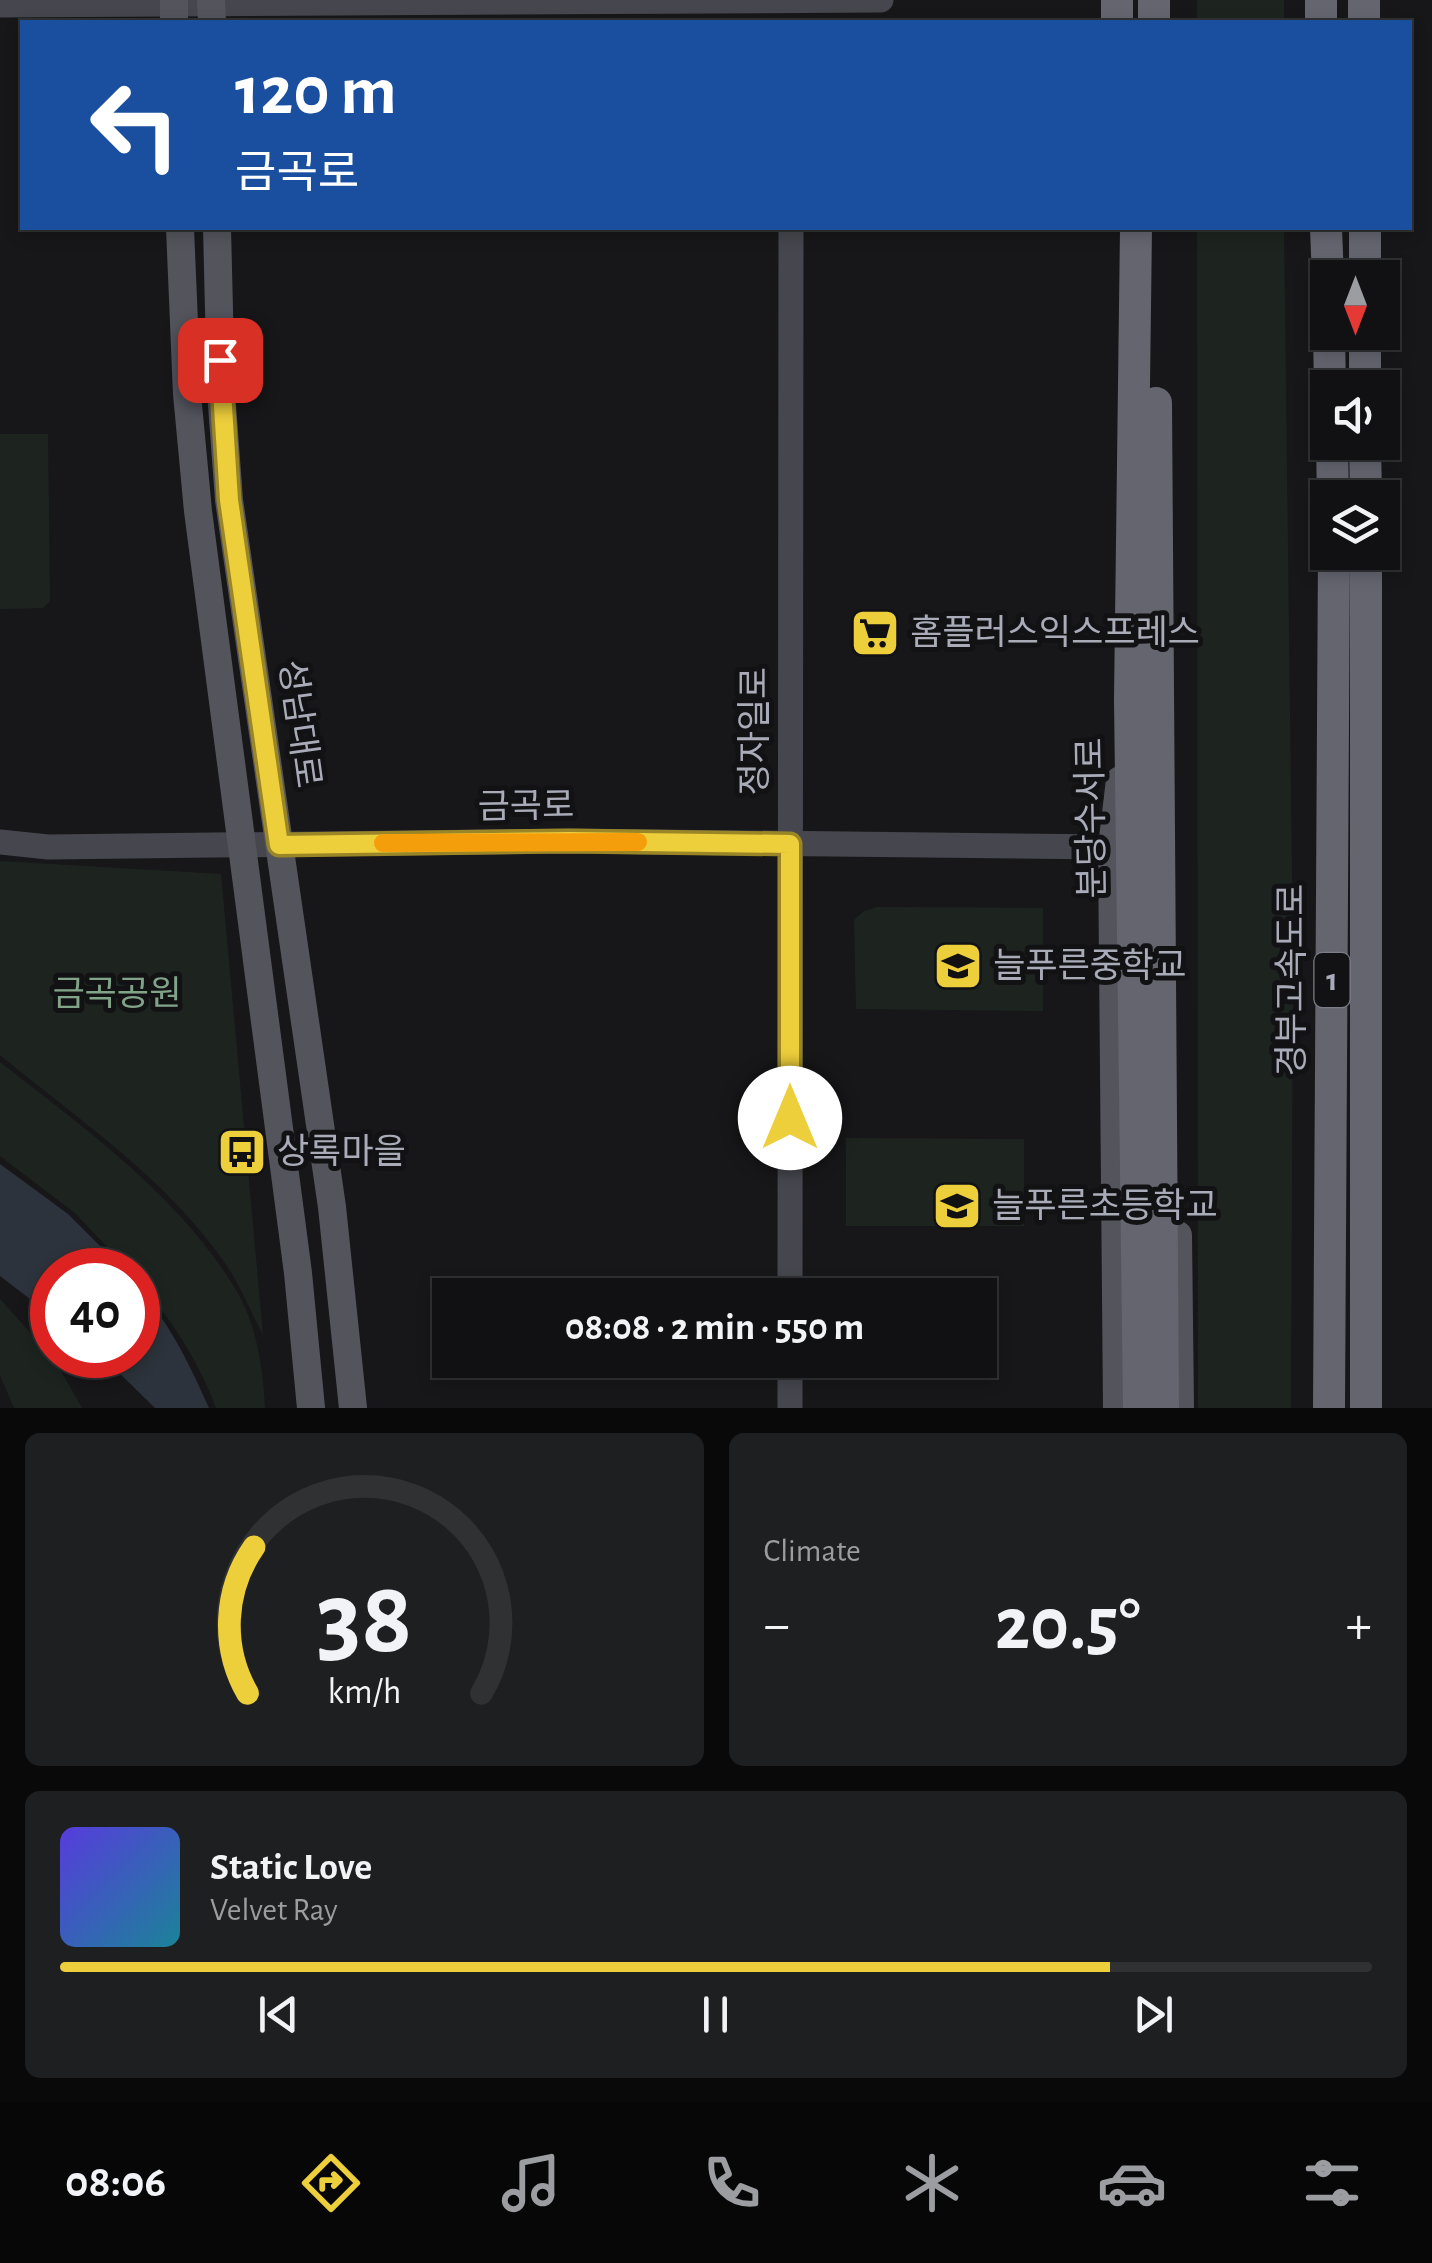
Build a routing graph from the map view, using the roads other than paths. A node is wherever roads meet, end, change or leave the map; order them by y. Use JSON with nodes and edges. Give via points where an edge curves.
{"nodes":[{"id":1,"x":790,"y":0,"type":"edge"},
{"id":2,"x":881,"y":0,"type":"edge"},
{"id":3,"x":0,"y":5,"type":"edge"},
{"id":4,"x":174,"y":8,"type":"edge"},
{"id":5,"x":212,"y":8,"type":"edge"},
{"id":6,"x":180,"y":230,"type":"edge"},
{"id":7,"x":217,"y":230,"type":"edge"},
{"id":8,"x":792,"y":230,"type":"edge"},
{"id":9,"x":1136,"y":230,"type":"edge"},
{"id":10,"x":1156,"y":230,"type":"edge"},
{"id":11,"x":1326,"y":230,"type":"edge"},
{"id":12,"x":1364,"y":230,"type":"edge"},
{"id":13,"x":1327,"y":260,"type":"edge"},
{"id":14,"x":1365,"y":260,"type":"edge"},
{"id":15,"x":1334,"y":570,"type":"edge"},
{"id":16,"x":1366,"y":570,"type":"edge"},
{"id":17,"x":1144,"y":705,"type":"junction"},
{"id":18,"x":0,"y":842,"type":"edge"},
{"id":19,"x":790,"y":844,"type":"junction"},
{"id":20,"x":242,"y":845,"type":"junction"},
{"id":21,"x":279,"y":845,"type":"junction"},
{"id":22,"x":1112,"y":847,"type":"junction"},
{"id":23,"x":790,"y":1278,"type":"edge"},
{"id":24,"x":790,"y":1378,"type":"edge"},
{"id":25,"x":311,"y":1408,"type":"edge"},
{"id":26,"x":353,"y":1408,"type":"edge"},
{"id":27,"x":790,"y":1408,"type":"edge"},
{"id":28,"x":1117,"y":1408,"type":"edge"},
{"id":29,"x":1138,"y":1408,"type":"edge"},
{"id":30,"x":1164,"y":1408,"type":"edge"},
{"id":31,"x":1180,"y":1408,"type":"edge"},
{"id":32,"x":1329,"y":1408,"type":"edge"},
{"id":33,"x":1366,"y":1408,"type":"edge"}],
"edges":[{"from":1,"to":2,"type":"main road"},
{"from":1,"to":5,"type":"main road"},
{"from":3,"to":4,"type":"main road"},
{"from":4,"to":5,"type":"main road"},
{"from":6,"to":20,"type":"main road","name":"성남대로","via":[[198,511]]},
{"from":7,"to":21,"type":"main road","name":"성남대로","via":[[229,500]]},
{"from":8,"to":19,"type":"main road","name":"정자일로"},
{"from":9,"to":17,"type":"highway","name":"분당수서로"},
{"from":10,"to":17,"type":"highway","name":"분당수서로"},
{"from":11,"to":13,"type":"highway"},
{"from":12,"to":14,"type":"highway"},
{"from":15,"to":32,"type":"highway","name":"경부고속도로","number":"1"},
{"from":16,"to":33,"type":"highway","number":"1"},
{"from":17,"to":22,"type":"main road"},
{"from":17,"to":29,"type":"highway","name":"분당수서로"},
{"from":17,"to":30,"type":"highway","name":"분당수서로"},
{"from":17,"to":31,"type":"main road","via":[[1173,796]]},
{"from":18,"to":20,"type":"main road","name":"금곡로"},
{"from":19,"to":21,"type":"main road","name":"금곡로"},
{"from":19,"to":22,"type":"main road","name":"금곡로"},
{"from":19,"to":23,"type":"main road","name":"정자일로"},
{"from":20,"to":21,"type":"main road","name":"금곡로"},
{"from":20,"to":25,"type":"main road","name":"성남대로"},
{"from":21,"to":26,"type":"main road","name":"성남대로"},
{"from":22,"to":28,"type":"main road"},
{"from":24,"to":27,"type":"main road"}]}
